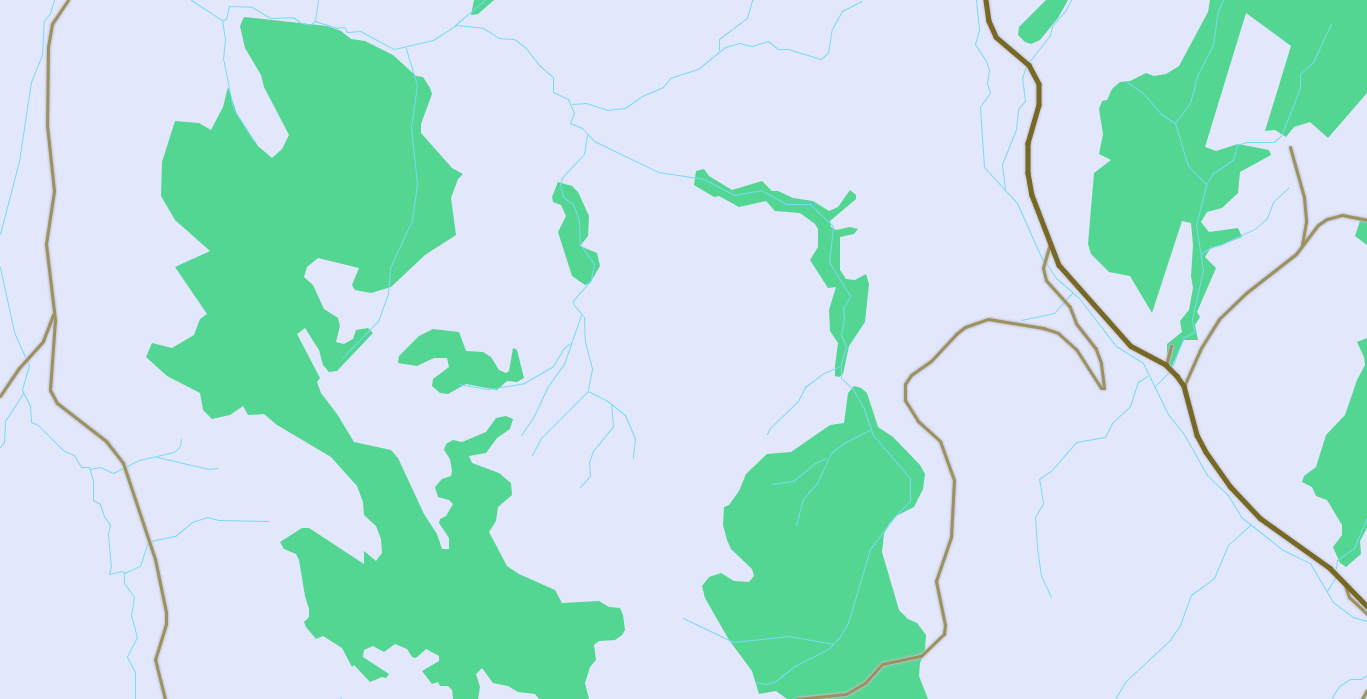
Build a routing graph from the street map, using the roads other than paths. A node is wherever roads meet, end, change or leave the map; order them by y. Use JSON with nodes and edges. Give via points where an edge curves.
{"nodes":[{"id":1,"x":68,"y":0,"type":"edge"},
{"id":2,"x":986,"y":0,"type":"edge"},
{"id":3,"x":1290,"y":148,"type":"dead end"},
{"id":4,"x":1367,"y":220,"type":"edge"},
{"id":5,"x":1050,"y":243,"type":"junction"},
{"id":6,"x":1302,"y":249,"type":"junction"},
{"id":7,"x":54,"y":314,"type":"junction"},
{"id":8,"x":1170,"y":346,"type":"dead end"},
{"id":9,"x":1166,"y":365,"type":"junction"},
{"id":10,"x":1184,"y":386,"type":"junction"},
{"id":11,"x":0,"y":396,"type":"edge"},
{"id":12,"x":1345,"y":585,"type":"junction"},
{"id":13,"x":1367,"y":606,"type":"edge"},
{"id":14,"x":1367,"y":614,"type":"edge"},
{"id":15,"x":1367,"y":690,"type":"edge"},
{"id":16,"x":165,"y":699,"type":"edge"},
{"id":17,"x":797,"y":699,"type":"edge"},
{"id":18,"x":1362,"y":699,"type":"edge"}],
"edges":[{"from":1,"to":7,"type":"street","via":[[52,24],[48,54],[47,125],[54,191],[46,252]]},
{"from":2,"to":5,"type":"street","via":[[989,21],[996,37],[1029,65],[1039,84],[1039,105],[1028,143],[1028,173],[1032,195]]},
{"from":3,"to":6,"type":"street","via":[[1304,197],[1306,222]]},
{"from":4,"to":6,"type":"street","via":[[1350,216],[1327,219],[1313,230]]},
{"from":5,"to":9,"type":"street","via":[[1064,271],[1093,301],[1116,332],[1131,346]]},
{"from":5,"to":17,"type":"street","via":[[1044,276],[1070,307],[1076,323],[1096,348],[1104,388],[1101,388],[1076,349],[1058,333],[1044,328],[988,319],[965,327],[931,361],[910,375],[905,384],[905,400],[918,421],[940,441],[954,480],[951,537],[936,581],[945,629],[921,656],[882,664],[864,683],[846,694]]},
{"from":6,"to":10,"type":"street","via":[[1246,293],[1219,319],[1201,348]]},
{"from":7,"to":11,"type":"street","via":[[43,341],[19,368]]},
{"from":7,"to":16,"type":"street","via":[[51,394],[57,402],[106,441],[120,457],[155,559],[166,619],[155,659]]},
{"from":8,"to":9,"type":"street"},
{"from":9,"to":10,"type":"street"},
{"from":10,"to":12,"type":"street","via":[[1197,435],[1230,486],[1273,530],[1330,568]]},
{"from":12,"to":13,"type":"street"},
{"from":12,"to":14,"type":"street","via":[[1350,597]]},
{"from":15,"to":18,"type":"street"}]}
